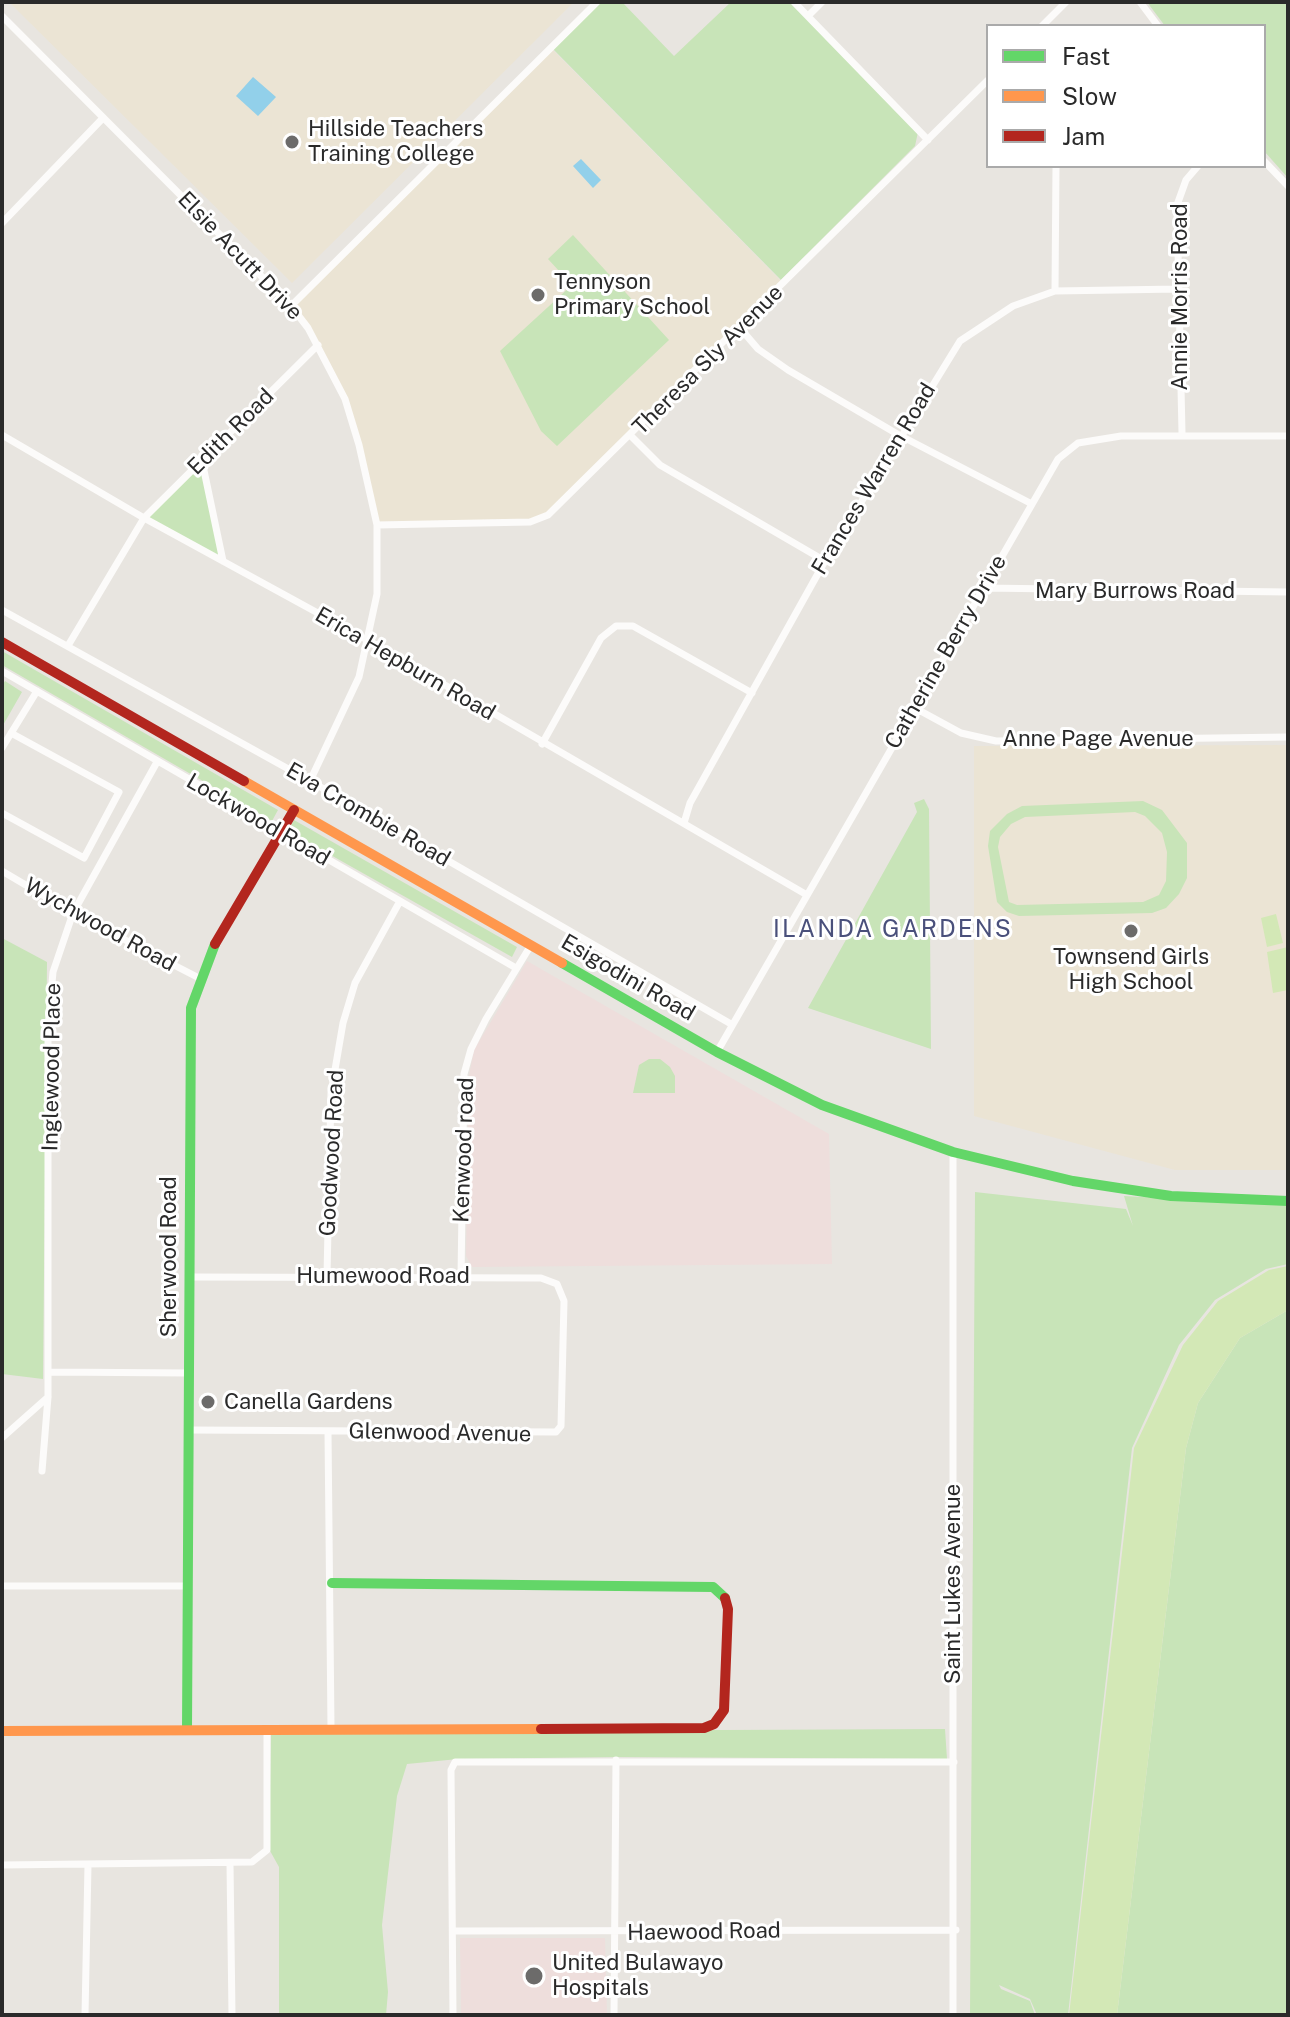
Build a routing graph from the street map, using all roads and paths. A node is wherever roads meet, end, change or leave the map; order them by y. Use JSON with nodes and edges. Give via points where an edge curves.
{"nodes":[{"id":1,"x":597,"y":2,"type":"edge"},
{"id":2,"x":794,"y":2,"type":"edge"},
{"id":3,"x":822,"y":2,"type":"edge"},
{"id":4,"x":1066,"y":2,"type":"edge"},
{"id":5,"x":1140,"y":2,"type":"edge"},
{"id":6,"x":2,"y":16,"type":"edge"},
{"id":7,"x":808,"y":16,"type":"junction"},
{"id":8,"x":1044,"y":24,"type":"edge"},
{"id":9,"x":1156,"y":24,"type":"edge"},
{"id":10,"x":986,"y":82,"type":"edge"},
{"id":11,"x":103,"y":118,"type":"junction"},
{"id":12,"x":928,"y":140,"type":"junction"},
{"id":13,"x":1266,"y":163,"type":"edge"},
{"id":14,"x":1056,"y":168,"type":"edge"},
{"id":15,"x":1196,"y":168,"type":"edge"},
{"id":16,"x":1288,"y":186,"type":"edge"},
{"id":17,"x":2,"y":223,"type":"edge"},
{"id":18,"x":1178,"y":289,"type":"junction"},
{"id":19,"x":1055,"y":291,"type":"junction"},
{"id":20,"x":291,"y":306,"type":"junction"},
{"id":21,"x":740,"y":328,"type":"junction"},
{"id":22,"x":318,"y":345,"type":"junction"},
{"id":23,"x":1182,"y":433,"type":"junction"},
{"id":24,"x":2,"y":435,"type":"edge"},
{"id":25,"x":899,"y":435,"type":"junction"},
{"id":26,"x":631,"y":436,"type":"junction"},
{"id":27,"x":1288,"y":436,"type":"edge"},
{"id":28,"x":202,"y":461,"type":"junction"},
{"id":29,"x":1030,"y":503,"type":"junction"},
{"id":30,"x":144,"y":518,"type":"junction"},
{"id":31,"x":377,"y":525,"type":"junction"},
{"id":32,"x":223,"y":561,"type":"junction"},
{"id":33,"x":825,"y":561,"type":"junction"},
{"id":34,"x":982,"y":588,"type":"junction"},
{"id":35,"x":1288,"y":592,"type":"edge"},
{"id":36,"x":2,"y":610,"type":"edge"},
{"id":37,"x":369,"y":641,"type":"junction"},
{"id":38,"x":2,"y":642,"type":"edge"},
{"id":39,"x":69,"y":644,"type":"junction"},
{"id":40,"x":2,"y":671,"type":"edge"},
{"id":41,"x":37,"y":691,"type":"junction"},
{"id":42,"x":752,"y":693,"type":"junction"},
{"id":43,"x":915,"y":708,"type":"junction"},
{"id":44,"x":11,"y":733,"type":"junction"},
{"id":45,"x":1288,"y":737,"type":"edge"},
{"id":46,"x":542,"y":744,"type":"junction"},
{"id":47,"x":2,"y":748,"type":"edge"},
{"id":48,"x":157,"y":762,"type":"junction"},
{"id":49,"x":310,"y":781,"type":"junction"},
{"id":50,"x":294,"y":810,"type":"junction"},
{"id":51,"x":2,"y":813,"type":"edge"},
{"id":52,"x":684,"y":823,"type":"junction"},
{"id":53,"x":279,"y":834,"type":"junction"},
{"id":54,"x":2,"y":871,"type":"edge"},
{"id":55,"x":807,"y":895,"type":"junction"},
{"id":56,"x":400,"y":901,"type":"junction"},
{"id":57,"x":73,"y":913,"type":"junction"},
{"id":58,"x":531,"y":945,"type":"junction"},
{"id":59,"x":516,"y":968,"type":"junction"},
{"id":60,"x":199,"y":978,"type":"junction"},
{"id":61,"x":731,"y":1024,"type":"junction"},
{"id":62,"x":717,"y":1052,"type":"junction"},
{"id":63,"x":953,"y":1152,"type":"junction"},
{"id":64,"x":1288,"y":1201,"type":"edge"},
{"id":65,"x":327,"y":1275,"type":"junction"},
{"id":66,"x":189,"y":1277,"type":"junction"},
{"id":67,"x":461,"y":1277,"type":"junction"},
{"id":68,"x":564,"y":1301,"type":"joint"},
{"id":69,"x":49,"y":1372,"type":"junction"},
{"id":70,"x":189,"y":1373,"type":"junction"},
{"id":71,"x":48,"y":1397,"type":"junction"},
{"id":72,"x":190,"y":1430,"type":"junction"},
{"id":73,"x":328,"y":1432,"type":"junction"},
{"id":74,"x":2,"y":1438,"type":"edge"},
{"id":75,"x":42,"y":1471,"type":"dead end"},
{"id":76,"x":332,"y":1583,"type":"junction"},
{"id":77,"x":2,"y":1586,"type":"edge"},
{"id":78,"x":186,"y":1586,"type":"junction"},
{"id":79,"x":331,"y":1728,"type":"junction"},
{"id":80,"x":187,"y":1729,"type":"junction"},
{"id":81,"x":267,"y":1729,"type":"junction"},
{"id":82,"x":2,"y":1731,"type":"edge"},
{"id":83,"x":616,"y":1760,"type":"junction"},
{"id":84,"x":954,"y":1762,"type":"junction"},
{"id":85,"x":230,"y":1864,"type":"junction"},
{"id":86,"x":2,"y":1865,"type":"edge"},
{"id":87,"x":88,"y":1865,"type":"junction"},
{"id":88,"x":956,"y":1930,"type":"junction"},
{"id":89,"x":453,"y":1931,"type":"junction"},
{"id":90,"x":613,"y":1933,"type":"junction"},
{"id":91,"x":85,"y":2015,"type":"edge"},
{"id":92,"x":232,"y":2015,"type":"edge"},
{"id":93,"x":453,"y":2015,"type":"edge"},
{"id":94,"x":614,"y":2015,"type":"edge"},
{"id":95,"x":953,"y":2015,"type":"edge"}],
"edges":[{"from":1,"to":20,"type":"street"},
{"from":2,"to":7,"type":"street"},
{"from":3,"to":7,"type":"street"},
{"from":4,"to":8,"type":"street"},
{"from":5,"to":9,"type":"street"},
{"from":6,"to":11,"type":"street","name":"Elsie Acutt Drive"},
{"from":7,"to":12,"type":"street"},
{"from":10,"to":12,"type":"street","name":"Theresa Sly Avenue"},
{"from":11,"to":17,"type":"street"},
{"from":11,"to":20,"type":"street","name":"Elsie Acutt Drive"},
{"from":12,"to":21,"type":"street","name":"Theresa Sly Avenue"},
{"from":13,"to":16,"type":"street"},
{"from":14,"to":19,"type":"street"},
{"from":15,"to":18,"type":"street","name":"Annie Morris Road","via":[[1177,205]]},
{"from":18,"to":19,"type":"street","name":"Frances Warren Road"},
{"from":18,"to":23,"type":"street","name":"Annie Morris Road"},
{"from":19,"to":25,"type":"street","name":"Frances Warren Road","via":[[1013,306],[960,341]]},
{"from":20,"to":22,"type":"street","name":"Elsie Acutt Drive"},
{"from":21,"to":25,"type":"street","via":[[788,370]]},
{"from":21,"to":26,"type":"street","name":"Theresa Sly Avenue"},
{"from":22,"to":28,"type":"street","name":"Edith Road"},
{"from":22,"to":31,"type":"street","name":"Elsie Acutt Drive","via":[[345,399]]},
{"from":23,"to":27,"type":"street","name":"Catherine Berry Drive"},
{"from":23,"to":29,"type":"street","name":"Catherine Berry Drive","via":[[1078,443],[1058,459]]},
{"from":24,"to":30,"type":"street","name":"Erica Hepburn Road"},
{"from":25,"to":29,"type":"street"},
{"from":25,"to":33,"type":"street","name":"Frances Warren Road"},
{"from":26,"to":31,"type":"street","name":"Theresa Sly Avenue","via":[[538,520]]},
{"from":26,"to":33,"type":"street","via":[[660,465]]},
{"from":28,"to":30,"type":"street","name":"Edith Road"},
{"from":28,"to":32,"type":"street"},
{"from":29,"to":34,"type":"street","name":"Catherine Berry Drive"},
{"from":30,"to":32,"type":"street","name":"Erica Hepburn Road"},
{"from":30,"to":39,"type":"street","name":"Edith Road"},
{"from":31,"to":37,"type":"street","name":"Elsie Acutt Drive","via":[[377,594]]},
{"from":32,"to":37,"type":"street","name":"Erica Hepburn Road"},
{"from":33,"to":42,"type":"street","name":"Frances Warren Road"},
{"from":34,"to":35,"type":"street","name":"Mary Burrows Road"},
{"from":34,"to":43,"type":"street","name":"Catherine Berry Drive"},
{"from":36,"to":39,"type":"street","name":"Eva Crombie Road"},
{"from":37,"to":46,"type":"street","name":"Erica Hepburn Road"},
{"from":37,"to":49,"type":"street","name":"Elsie Acutt Drive","via":[[346,711]]},
{"from":38,"to":50,"type":"street","name":"Esigodini Road"},
{"from":39,"to":49,"type":"street","name":"Eva Crombie Road","via":[[175,709]]},
{"from":40,"to":41,"type":"street","name":"Lockwood Road"},
{"from":41,"to":44,"type":"street"},
{"from":41,"to":48,"type":"street","name":"Lockwood Road"},
{"from":42,"to":46,"type":"street","via":[[633,626],[616,626],[601,638]]},
{"from":42,"to":52,"type":"street","name":"Frances Warren Road"},
{"from":43,"to":45,"type":"street","name":"Anne Page Avenue","via":[[961,733],[996,741]]},
{"from":43,"to":55,"type":"street","name":"Catherine Berry Drive"},
{"from":44,"to":47,"type":"street"},
{"from":44,"to":51,"type":"street","via":[[119,792],[84,858]]},
{"from":46,"to":52,"type":"street","name":"Erica Hepburn Road"},
{"from":48,"to":53,"type":"street","name":"Lockwood Road"},
{"from":48,"to":57,"type":"street","name":"Inglewood Place"},
{"from":49,"to":61,"type":"street","name":"Eva Crombie Road"},
{"from":50,"to":53,"type":"street","name":"Sherwood Road"},
{"from":50,"to":58,"type":"street","name":"Esigodini Road"},
{"from":52,"to":55,"type":"street","name":"Erica Hepburn Road"},
{"from":53,"to":56,"type":"street","name":"Lockwood Road"},
{"from":53,"to":60,"type":"street","name":"Sherwood Road"},
{"from":54,"to":57,"type":"street","name":"Wychwood Road"},
{"from":55,"to":61,"type":"street","name":"Catherine Berry Drive"},
{"from":56,"to":59,"type":"street","name":"Lockwood Road"},
{"from":56,"to":65,"type":"street","name":"Goodwood Road","via":[[355,983],[343,1023],[331,1093]]},
{"from":57,"to":60,"type":"street","name":"Wychwood Road"},
{"from":57,"to":69,"type":"street","name":"Inglewood Place","via":[[57,955],[48,1027]]},
{"from":58,"to":59,"type":"street","name":"Kenwood road"},
{"from":58,"to":62,"type":"street","name":"Esigodini Road"},
{"from":59,"to":67,"type":"street","name":"Kenwood road","via":[[471,1049],[464,1074]]},
{"from":60,"to":66,"type":"street","name":"Sherwood Road","via":[[189,1042]]},
{"from":61,"to":62,"type":"street","name":"Catherine Berry Drive"},
{"from":62,"to":63,"type":"street","name":"Esigodini Road","via":[[822,1105]]},
{"from":63,"to":64,"type":"street","name":"Esigodini Road","via":[[1135,1192]]},
{"from":63,"to":84,"type":"street","name":"Saint Lukes Avenue"},
{"from":65,"to":66,"type":"street","name":"Humewood Road"},
{"from":65,"to":67,"type":"street","name":"Humewood Road"},
{"from":66,"to":70,"type":"street","name":"Sherwood Road"},
{"from":67,"to":68,"type":"street","name":"Humewood Road","via":[[551,1281],[561,1289]]},
{"from":68,"to":73,"type":"street","name":"Glenwood Avenue","via":[[561,1426],[556,1432]]},
{"from":69,"to":70,"type":"street"},
{"from":69,"to":71,"type":"street","name":"Inglewood Place"},
{"from":70,"to":72,"type":"street","name":"Sherwood Road"},
{"from":71,"to":74,"type":"street"},
{"from":71,"to":75,"type":"street","name":"Inglewood Place"},
{"from":72,"to":73,"type":"street","name":"Glenwood Avenue"},
{"from":72,"to":78,"type":"street","name":"Sherwood Road"},
{"from":73,"to":76,"type":"street"},
{"from":76,"to":79,"type":"street"},
{"from":76,"to":79,"type":"street","via":[[709,1586],[723,1594],[728,1609],[724,1710],[704,1728]]},
{"from":77,"to":78,"type":"street"},
{"from":78,"to":80,"type":"street","name":"Sherwood Road"},
{"from":79,"to":81,"type":"street"},
{"from":80,"to":81,"type":"street"},
{"from":80,"to":82,"type":"street"},
{"from":81,"to":85,"type":"street","via":[[267,1850],[252,1862]]},
{"from":83,"to":84,"type":"street"},
{"from":83,"to":89,"type":"street","via":[[455,1762]]},
{"from":83,"to":90,"type":"street"},
{"from":84,"to":88,"type":"street","name":"Saint Lukes Avenue"},
{"from":85,"to":87,"type":"street"},
{"from":85,"to":92,"type":"street"},
{"from":86,"to":87,"type":"street"},
{"from":87,"to":91,"type":"street"},
{"from":88,"to":90,"type":"street","name":"Haewood Road"},
{"from":88,"to":95,"type":"street","name":"Saint Lukes Avenue"},
{"from":89,"to":90,"type":"street","name":"Haewood Road"},
{"from":89,"to":93,"type":"street"},
{"from":90,"to":94,"type":"street"}]}
